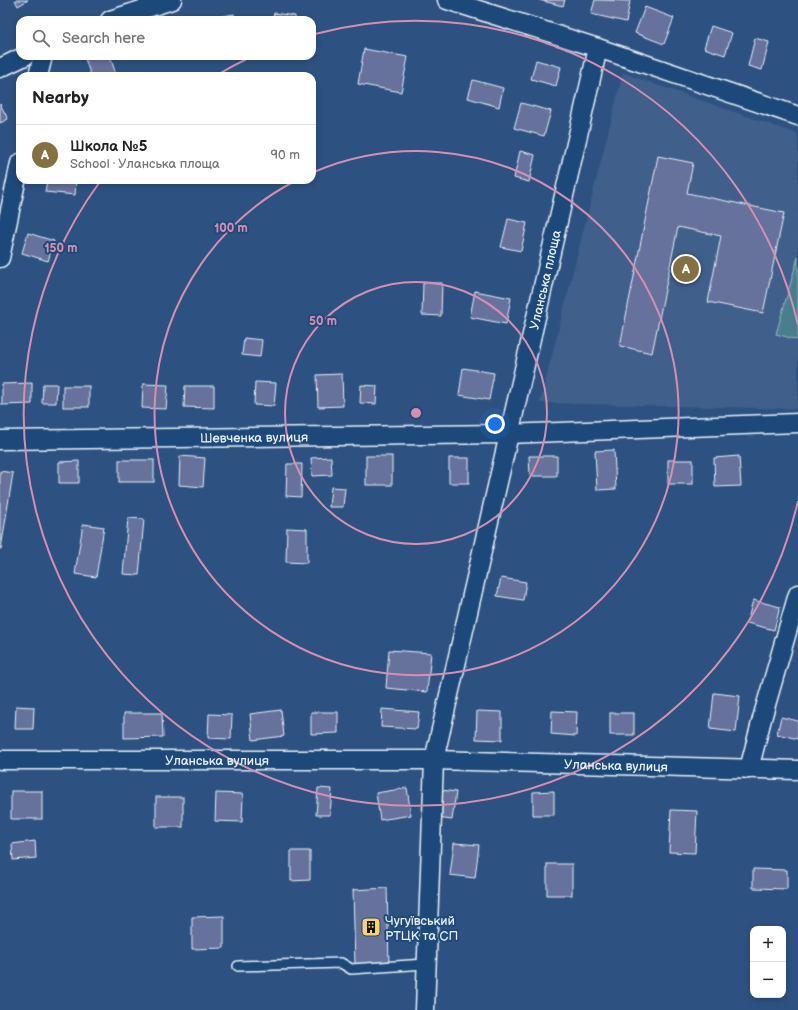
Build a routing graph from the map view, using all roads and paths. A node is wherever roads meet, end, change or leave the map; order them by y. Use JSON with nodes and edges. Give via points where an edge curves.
{"nodes":[{"id":1,"x":172,"y":0,"type":"edge"},
{"id":2,"x":447,"y":0,"type":"edge"},
{"id":3,"x":122,"y":16,"type":"edge"},
{"id":4,"x":598,"y":48,"type":"junction"},
{"id":5,"x":17,"y":60,"type":"edge"},
{"id":6,"x":42,"y":60,"type":"edge"},
{"id":7,"x":0,"y":68,"type":"edge"},
{"id":8,"x":39,"y":72,"type":"edge"},
{"id":9,"x":798,"y":116,"type":"edge"},
{"id":10,"x":16,"y":182,"type":"edge"},
{"id":11,"x":0,"y":258,"type":"edge"},
{"id":12,"x":798,"y":423,"type":"edge"},
{"id":13,"x":507,"y":434,"type":"junction"},
{"id":14,"x":0,"y":440,"type":"edge"},
{"id":15,"x":798,"y":594,"type":"edge"},
{"id":16,"x":0,"y":760,"type":"edge"},
{"id":17,"x":434,"y":760,"type":"junction"},
{"id":18,"x":750,"y":769,"type":"junction"},
{"id":19,"x":798,"y":770,"type":"edge"},
{"id":20,"x":425,"y":964,"type":"junction"},
{"id":21,"x":238,"y":966,"type":"dead end"},
{"id":22,"x":424,"y":1010,"type":"edge"}],
"edges":[{"from":1,"to":3,"type":"street"},
{"from":2,"to":4,"type":"street"},
{"from":4,"to":9,"type":"street"},
{"from":4,"to":13,"type":"street","name":"Уланська площа"},
{"from":5,"to":7,"type":"street"},
{"from":6,"to":8,"type":"street"},
{"from":10,"to":11,"type":"street"},
{"from":12,"to":13,"type":"street"},
{"from":13,"to":14,"type":"street","name":"Шевченка вулиця"},
{"from":13,"to":17,"type":"street"},
{"from":15,"to":18,"type":"street","via":[[763,714]]},
{"from":16,"to":17,"type":"street","name":"Уланська вулиця"},
{"from":17,"to":18,"type":"street","name":"Уланська вулиця"},
{"from":17,"to":20,"type":"street"},
{"from":18,"to":19,"type":"street","name":"Уланська вулиця"},
{"from":20,"to":21,"type":"lane","via":[[351,969],[341,963]]},
{"from":20,"to":22,"type":"street"}]}
